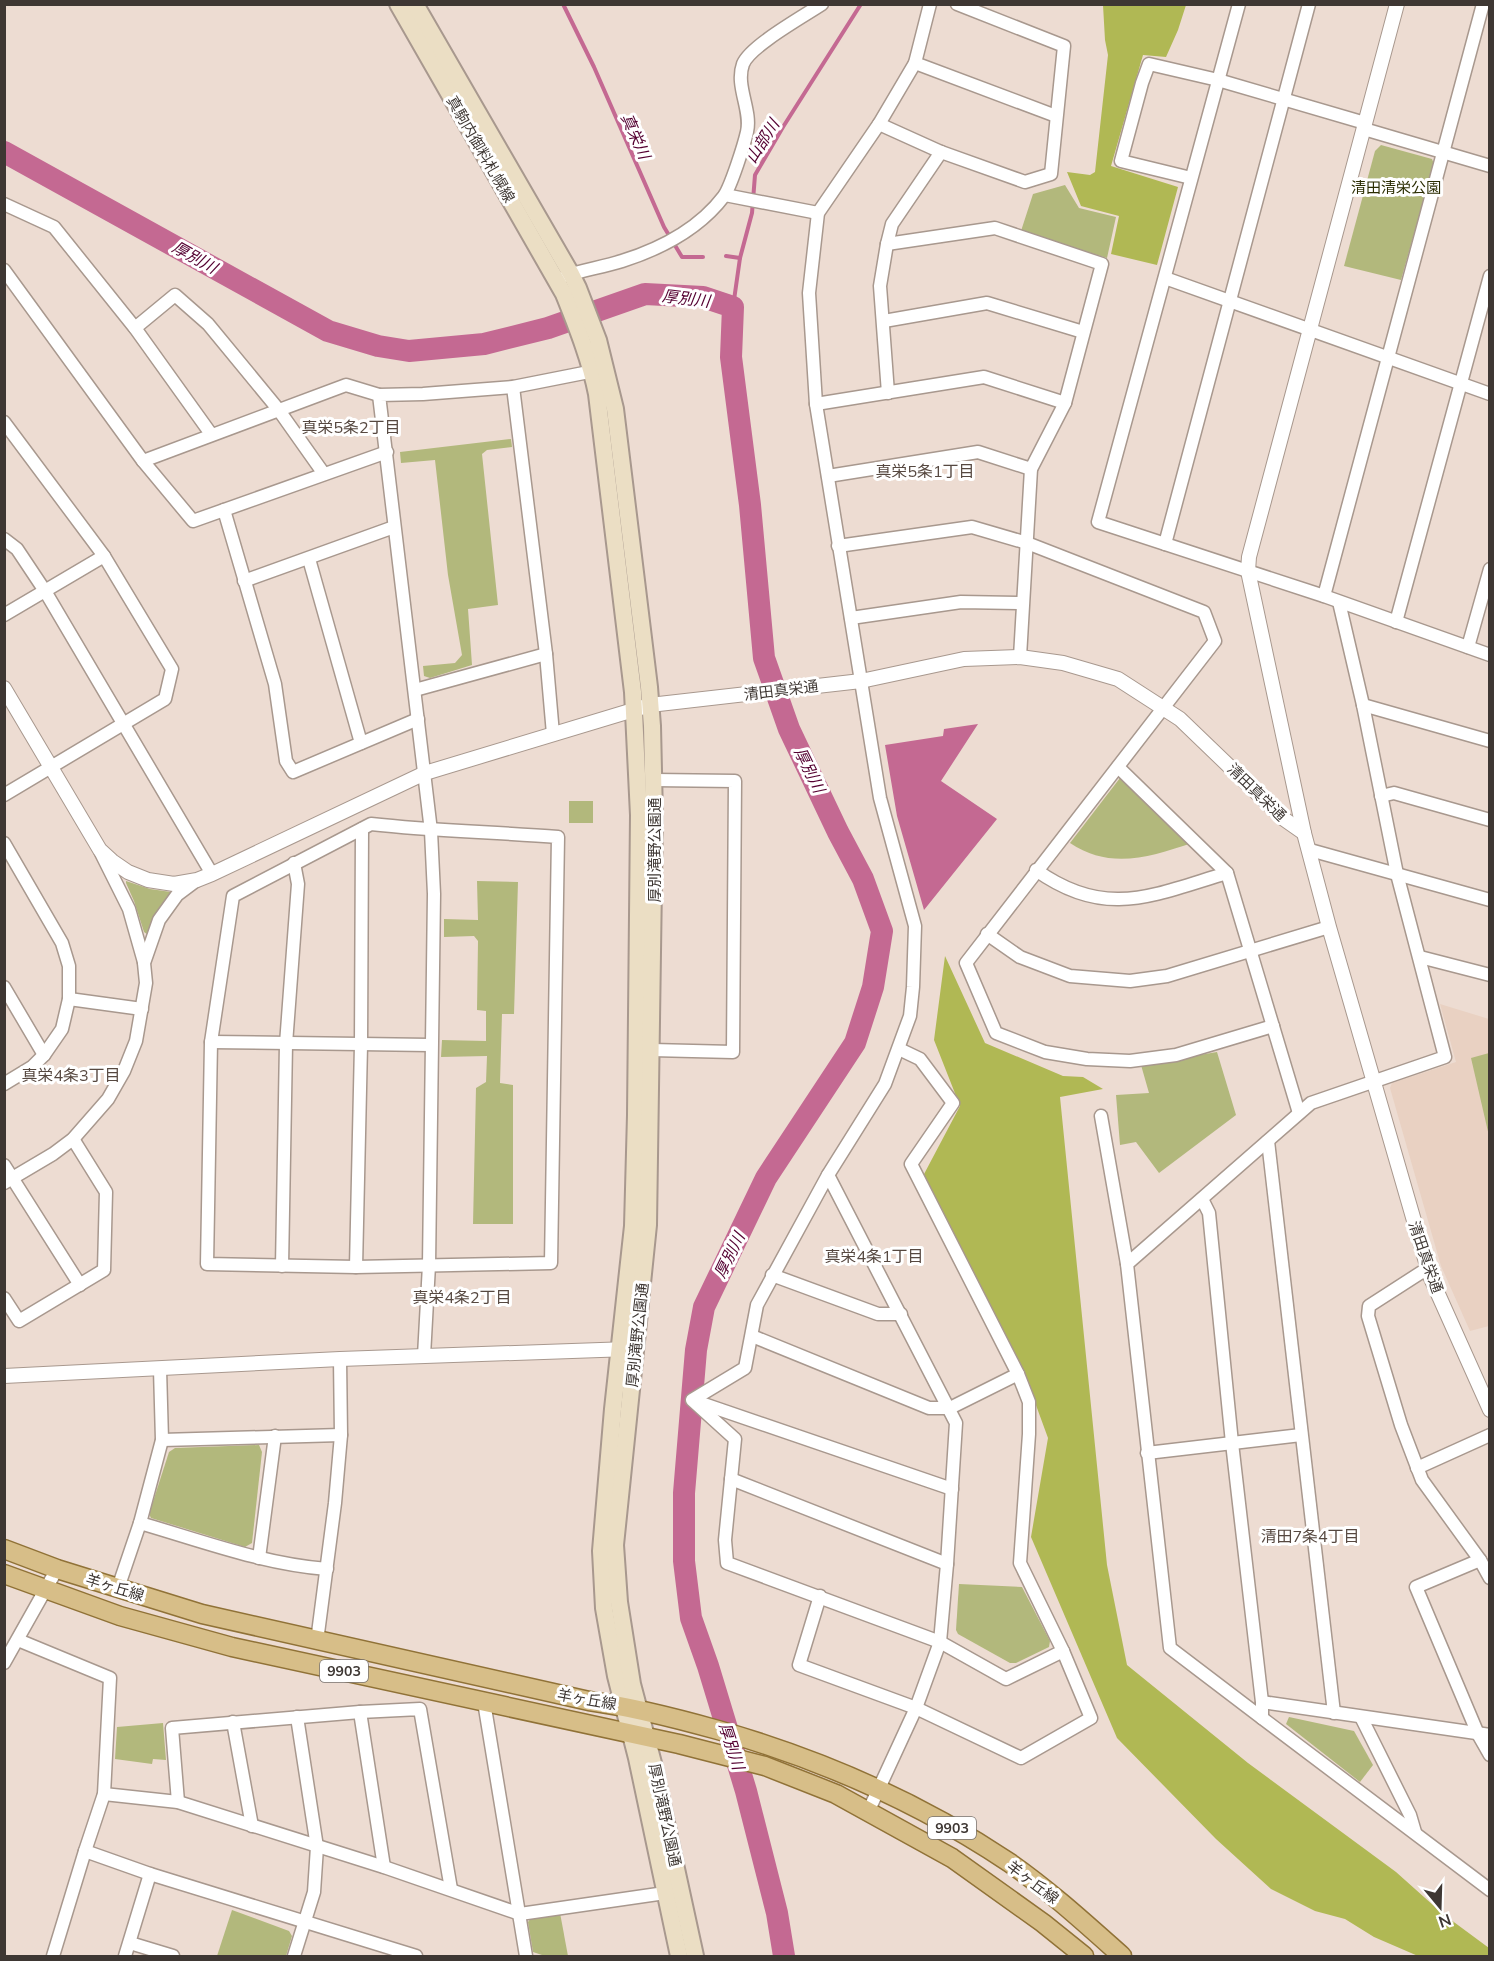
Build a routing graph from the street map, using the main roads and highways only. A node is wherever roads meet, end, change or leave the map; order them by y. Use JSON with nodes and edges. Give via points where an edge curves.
{"nodes":[{"id":1,"x":412,"y":8,"type":"edge"},
{"id":2,"x":642,"y":707,"type":"junction"},
{"id":3,"x":628,"y":1349,"type":"junction"},
{"id":4,"x":4,"y":1549,"type":"edge"},
{"id":5,"x":4,"y":1574,"type":"edge"},
{"id":6,"x":631,"y":1707,"type":"junction"},
{"id":7,"x":638,"y":1735,"type":"junction"},
{"id":8,"x":679,"y":1956,"type":"edge"},
{"id":9,"x":695,"y":1956,"type":"edge"},
{"id":10,"x":1084,"y":1956,"type":"edge"},
{"id":11,"x":1122,"y":1956,"type":"edge"}],
"edges":[{"from":1,"to":2,"type":"main road","name":"真駒内御料札幌線","via":[[567,284],[615,409]]},
{"from":2,"to":3,"type":"main road","name":"厚別滝野公園通"},
{"from":2,"to":3,"type":"main road","name":"厚別滝野公園通","via":[[654,780],[652,1050],[648,1225]]},
{"from":3,"to":6,"type":"main road","name":"厚別滝野公園通","via":[[601,1551],[604,1608],[616,1677]]},
{"from":4,"to":6,"type":"main road","name":"羊ヶ丘線","number":"9903","via":[[202,1614],[589,1701]]},
{"from":5,"to":7,"type":"main road","name":"羊ヶ丘線","number":"9903","via":[[120,1616],[232,1647]]},
{"from":6,"to":7,"type":"main road","name":"厚別滝野公園通"},
{"from":6,"to":11,"type":"main road","name":"羊ヶ丘線","number":"9903","via":[[758,1741],[878,1787],[1010,1864]]},
{"from":7,"to":8,"type":"main road","name":"厚別滝野公園通"},
{"from":7,"to":9,"type":"main road","name":"厚別滝野公園通"},
{"from":7,"to":10,"type":"main road","name":"羊ヶ丘線","number":"9903","via":[[765,1767],[836,1794],[952,1858]]}]}
